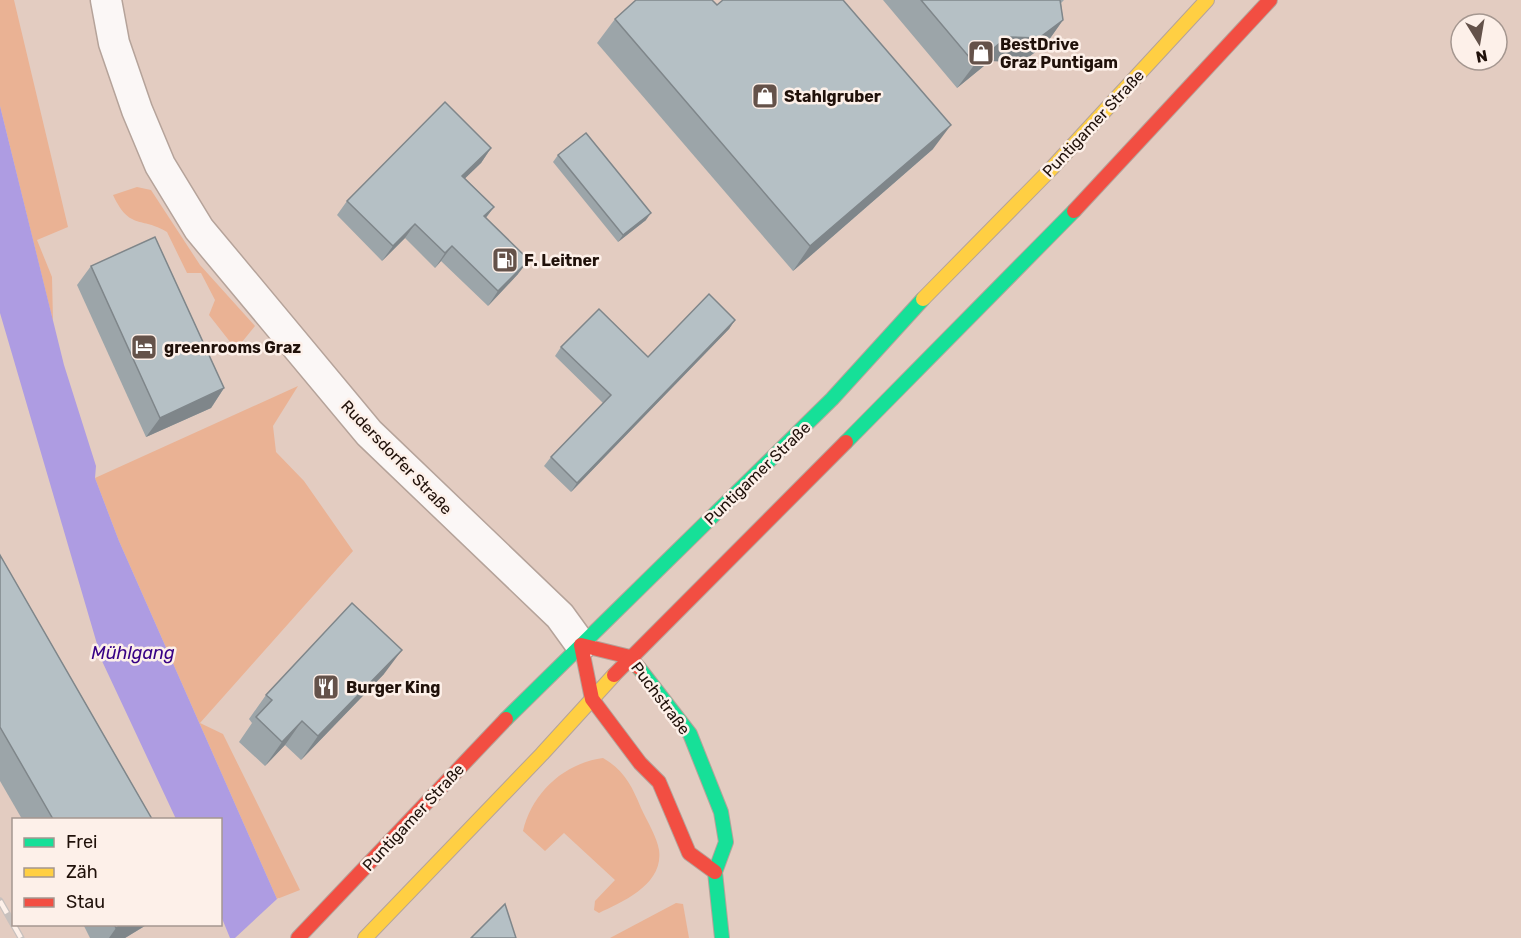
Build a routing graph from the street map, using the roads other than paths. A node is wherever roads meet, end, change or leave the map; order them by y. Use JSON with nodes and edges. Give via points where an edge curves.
{"nodes":[{"id":1,"x":106,"y":0,"type":"edge"},
{"id":2,"x":1207,"y":0,"type":"edge"},
{"id":3,"x":1270,"y":0,"type":"edge"},
{"id":4,"x":581,"y":645,"type":"junction"},
{"id":5,"x":630,"y":657,"type":"junction"},
{"id":6,"x":592,"y":699,"type":"junction"},
{"id":7,"x":715,"y":872,"type":"junction"},
{"id":8,"x":298,"y":938,"type":"edge"},
{"id":9,"x":365,"y":938,"type":"edge"},
{"id":10,"x":722,"y":938,"type":"edge"}],
"edges":[{"from":1,"to":4,"type":"street","name":"Rudersdorfer Straße","via":[[114,43],[137,110],[160,165],[199,229],[369,434],[560,616]]},
{"from":2,"to":4,"type":"main road","name":"Puntigamer Straße","via":[[832,399]]},
{"from":3,"to":5,"type":"main road","via":[[1085,200]]},
{"from":4,"to":5,"type":"main road","name":"Puchstraße"},
{"from":4,"to":6,"type":"main road"},
{"from":4,"to":8,"type":"main road","name":"Puntigamer Straße"},
{"from":5,"to":6,"type":"main road"},
{"from":5,"to":7,"type":"main road","name":"Puchstraße","via":[[690,734],[714,793],[726,842]]},
{"from":6,"to":7,"type":"main road","via":[[659,782],[690,853]]},
{"from":6,"to":9,"type":"main road"},
{"from":7,"to":10,"type":"main road","name":"Puchstraße"}]}
